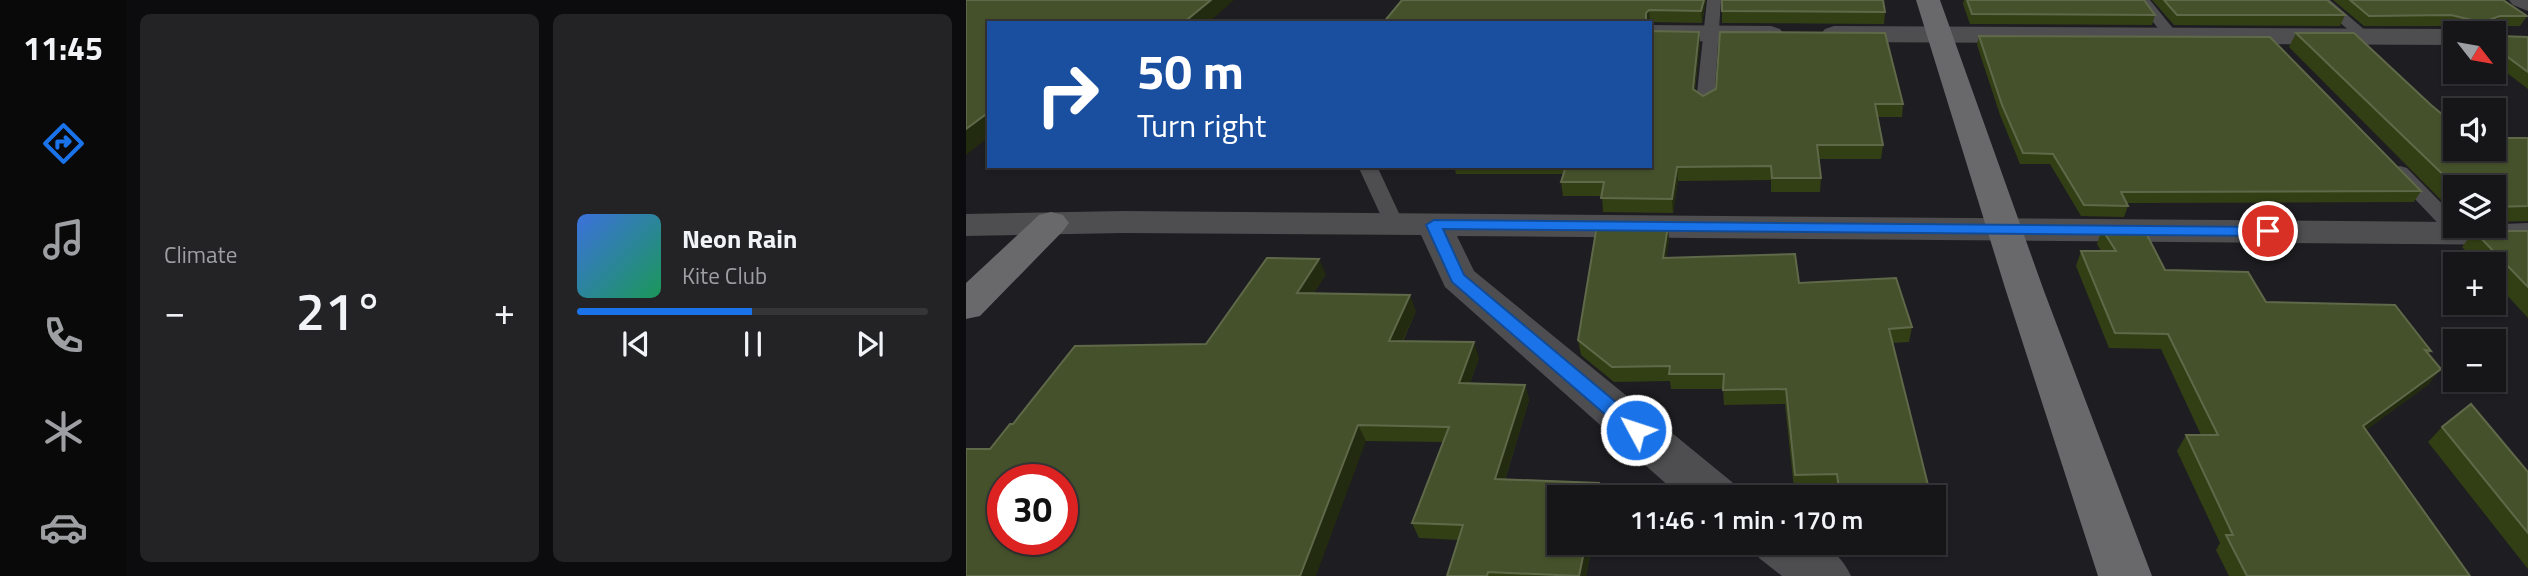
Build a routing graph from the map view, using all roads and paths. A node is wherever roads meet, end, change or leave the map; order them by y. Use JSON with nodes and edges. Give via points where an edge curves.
{"nodes":[{"id":1,"x":1714,"y":0,"type":"edge"},
{"id":2,"x":2143,"y":0,"type":"edge"},
{"id":3,"x":2321,"y":0,"type":"edge"},
{"id":4,"x":2521,"y":0,"type":"edge"},
{"id":5,"x":2528,"y":4,"type":"edge"},
{"id":6,"x":1933,"y":17,"type":"edge"},
{"id":7,"x":1652,"y":33,"type":"edge"},
{"id":8,"x":1711,"y":34,"type":"junction"},
{"id":9,"x":2172,"y":37,"type":"junction"},
{"id":10,"x":2268,"y":37,"type":"junction"},
{"id":11,"x":2365,"y":37,"type":"junction"},
{"id":12,"x":2443,"y":37,"type":"edge"},
{"id":13,"x":2287,"y":57,"type":"edge"},
{"id":14,"x":1705,"y":103,"type":"edge"},
{"id":15,"x":2383,"y":155,"type":"edge"},
{"id":16,"x":1369,"y":168,"type":"edge"},
{"id":17,"x":2443,"y":217,"type":"edge"},
{"id":18,"x":1051,"y":223,"type":"junction"},
{"id":19,"x":966,"y":225,"type":"edge"},
{"id":20,"x":1414,"y":225,"type":"junction"},
{"id":21,"x":2006,"y":229,"type":"junction"},
{"id":22,"x":2443,"y":233,"type":"edge"},
{"id":23,"x":2506,"y":234,"type":"edge"},
{"id":24,"x":2528,"y":234,"type":"edge"},
{"id":25,"x":966,"y":306,"type":"edge"},
{"id":26,"x":1701,"y":485,"type":"edge"},
{"id":27,"x":1795,"y":555,"type":"edge"},
{"id":28,"x":1824,"y":576,"type":"edge"},
{"id":29,"x":2125,"y":576,"type":"edge"}],
"edges":[{"from":1,"to":8,"type":"lane"},
{"from":2,"to":9,"type":"lane"},
{"from":3,"to":11,"type":"lane"},
{"from":4,"to":5,"type":"street"},
{"from":6,"to":8,"type":"street","via":[[1798,34]]},
{"from":6,"to":9,"type":"street"},
{"from":6,"to":21,"type":"street"},
{"from":7,"to":8,"type":"street"},
{"from":8,"to":14,"type":"lane"},
{"from":9,"to":10,"type":"street"},
{"from":10,"to":11,"type":"street"},
{"from":10,"to":13,"type":"lane"},
{"from":11,"to":12,"type":"street"},
{"from":15,"to":17,"type":"lane"},
{"from":16,"to":20,"type":"lane"},
{"from":18,"to":19,"type":"street"},
{"from":18,"to":20,"type":"street"},
{"from":18,"to":25,"type":"street"},
{"from":20,"to":21,"type":"street"},
{"from":20,"to":26,"type":"street","via":[[1458,278]]},
{"from":21,"to":22,"type":"street"},
{"from":21,"to":29,"type":"street"},
{"from":23,"to":24,"type":"street"},
{"from":27,"to":28,"type":"street"}]}
